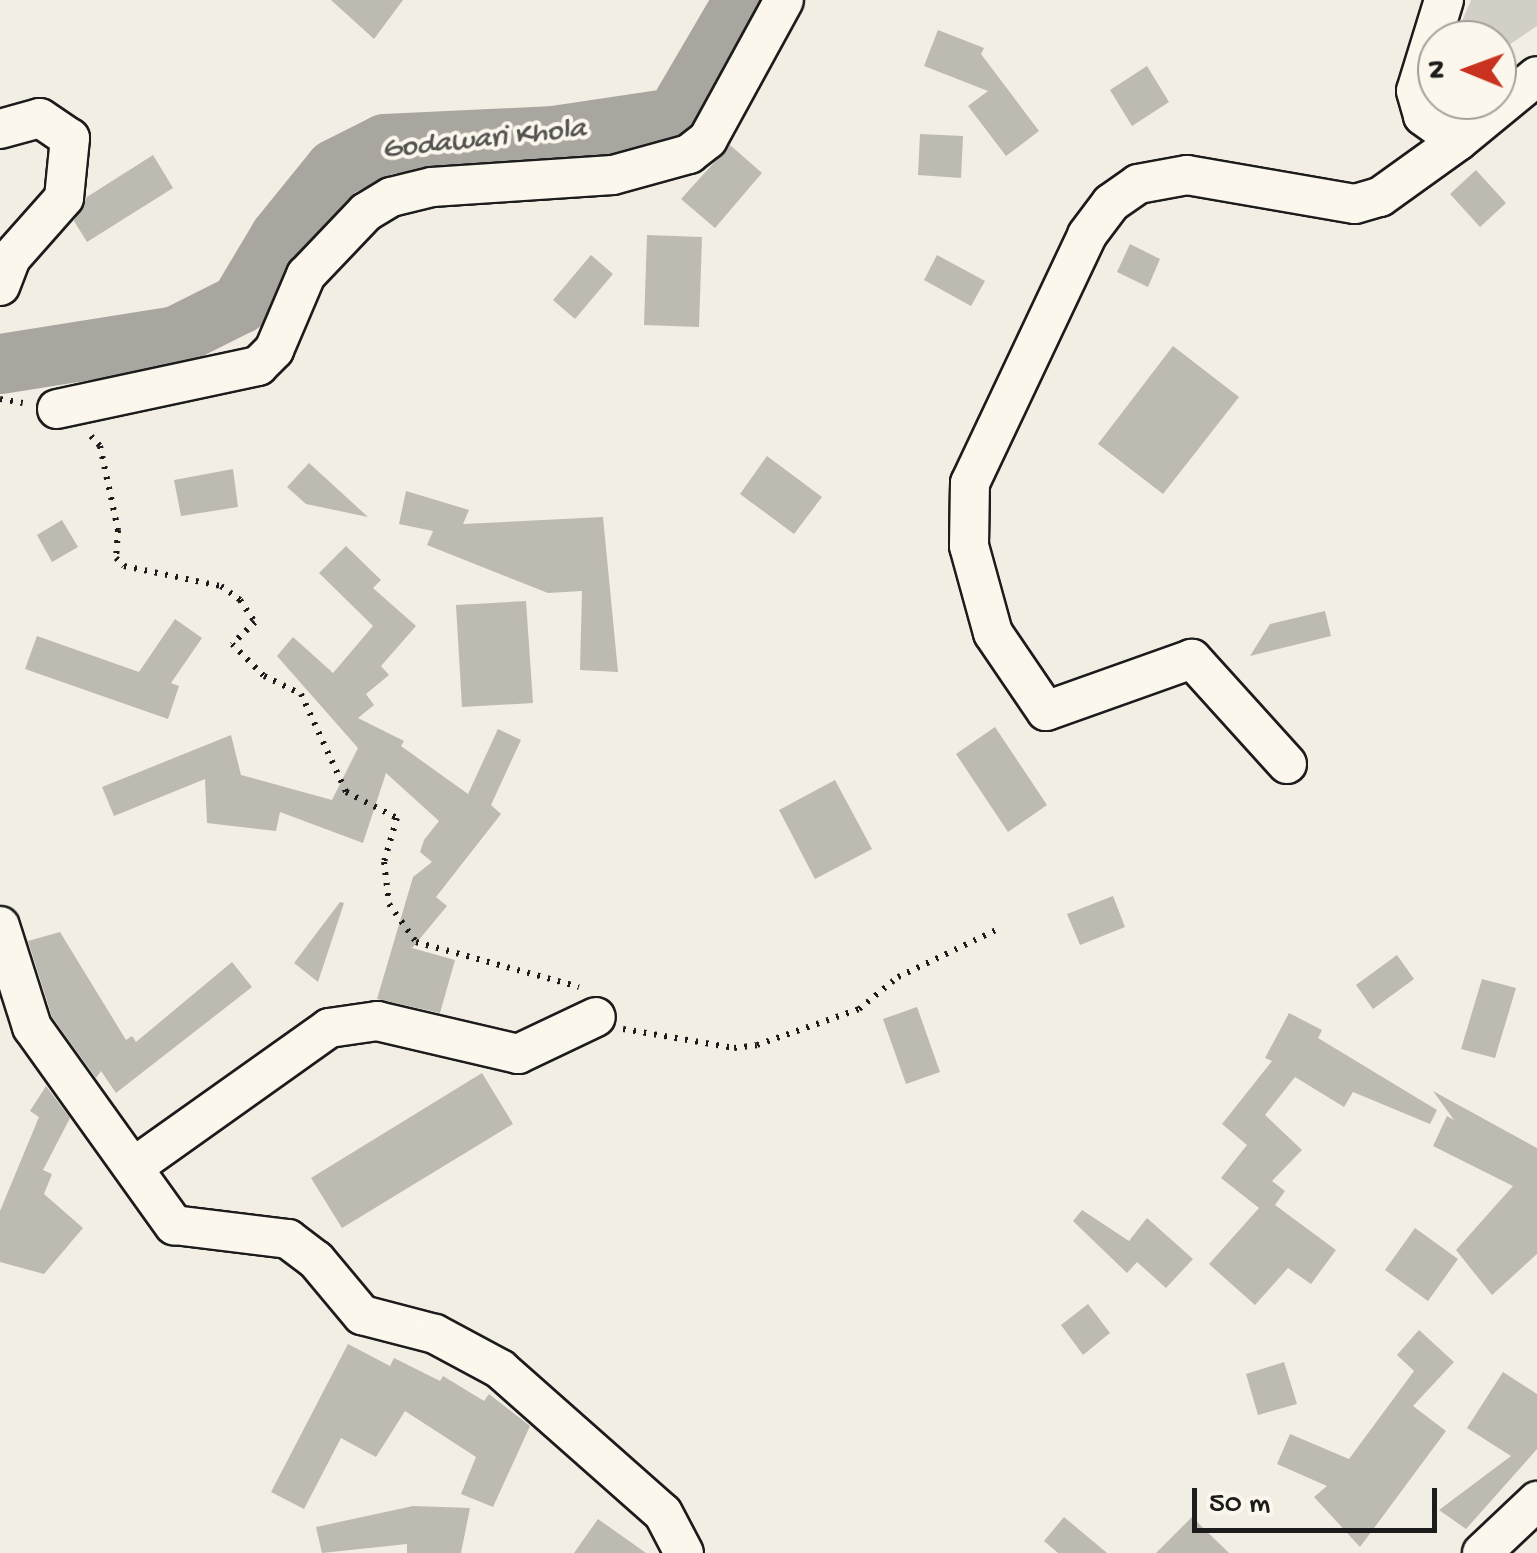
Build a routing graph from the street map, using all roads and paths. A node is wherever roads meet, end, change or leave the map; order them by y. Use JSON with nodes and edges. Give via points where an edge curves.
{"nodes":[{"id":1,"x":784,"y":0,"type":"edge"},
{"id":2,"x":1444,"y":0,"type":"edge"},
{"id":3,"x":1537,"y":76,"type":"edge"},
{"id":4,"x":0,"y":129,"type":"edge"},
{"id":5,"x":1458,"y":141,"type":"junction"},
{"id":6,"x":0,"y":286,"type":"edge"},
{"id":7,"x":0,"y":399,"type":"edge"},
{"id":8,"x":57,"y":408,"type":"junction"},
{"id":9,"x":1287,"y":764,"type":"dead end"},
{"id":10,"x":0,"y":926,"type":"edge"},
{"id":11,"x":996,"y":930,"type":"dead end"},
{"id":12,"x":596,"y":1018,"type":"junction"},
{"id":13,"x":135,"y":1166,"type":"junction"},
{"id":14,"x":1537,"y":1501,"type":"edge"},
{"id":15,"x":684,"y":1553,"type":"edge"},
{"id":16,"x":1482,"y":1553,"type":"edge"}],
"edges":[{"from":1,"to":8,"type":"street","via":[[708,139],[689,154],[613,175],[432,187],[391,197],[366,212],[306,275],[274,350],[258,366]]},
{"from":2,"to":5,"type":"street","via":[[1416,91],[1423,116]]},
{"from":3,"to":5,"type":"street"},
{"from":4,"to":6,"type":"street","via":[[40,118],[70,138],[64,198],[11,258]]},
{"from":5,"to":9,"type":"street","via":[[1380,197],[1355,204],[1187,175],[1138,184],[1111,203],[1087,234],[970,483],[969,546],[993,633],[1046,710],[1192,659]]},
{"from":7,"to":8,"type":"path"},
{"from":8,"to":12,"type":"path","via":[[100,446],[118,530],[116,558],[124,566],[221,586],[240,600],[256,622],[232,644],[264,676],[301,694],[346,792],[397,818],[384,862],[389,904],[416,942],[594,991]]},
{"from":10,"to":13,"type":"street","via":[[32,1027]]},
{"from":11,"to":12,"type":"path","via":[[898,976],[859,1010],[757,1045],[734,1048],[616,1028]]},
{"from":12,"to":13,"type":"street","via":[[518,1054],[378,1021],[330,1028]]},
{"from":13,"to":15,"type":"street","via":[[174,1225],[288,1239],[316,1260],[362,1316],[435,1334],[500,1369],[663,1513]]},
{"from":14,"to":16,"type":"street"}]}
